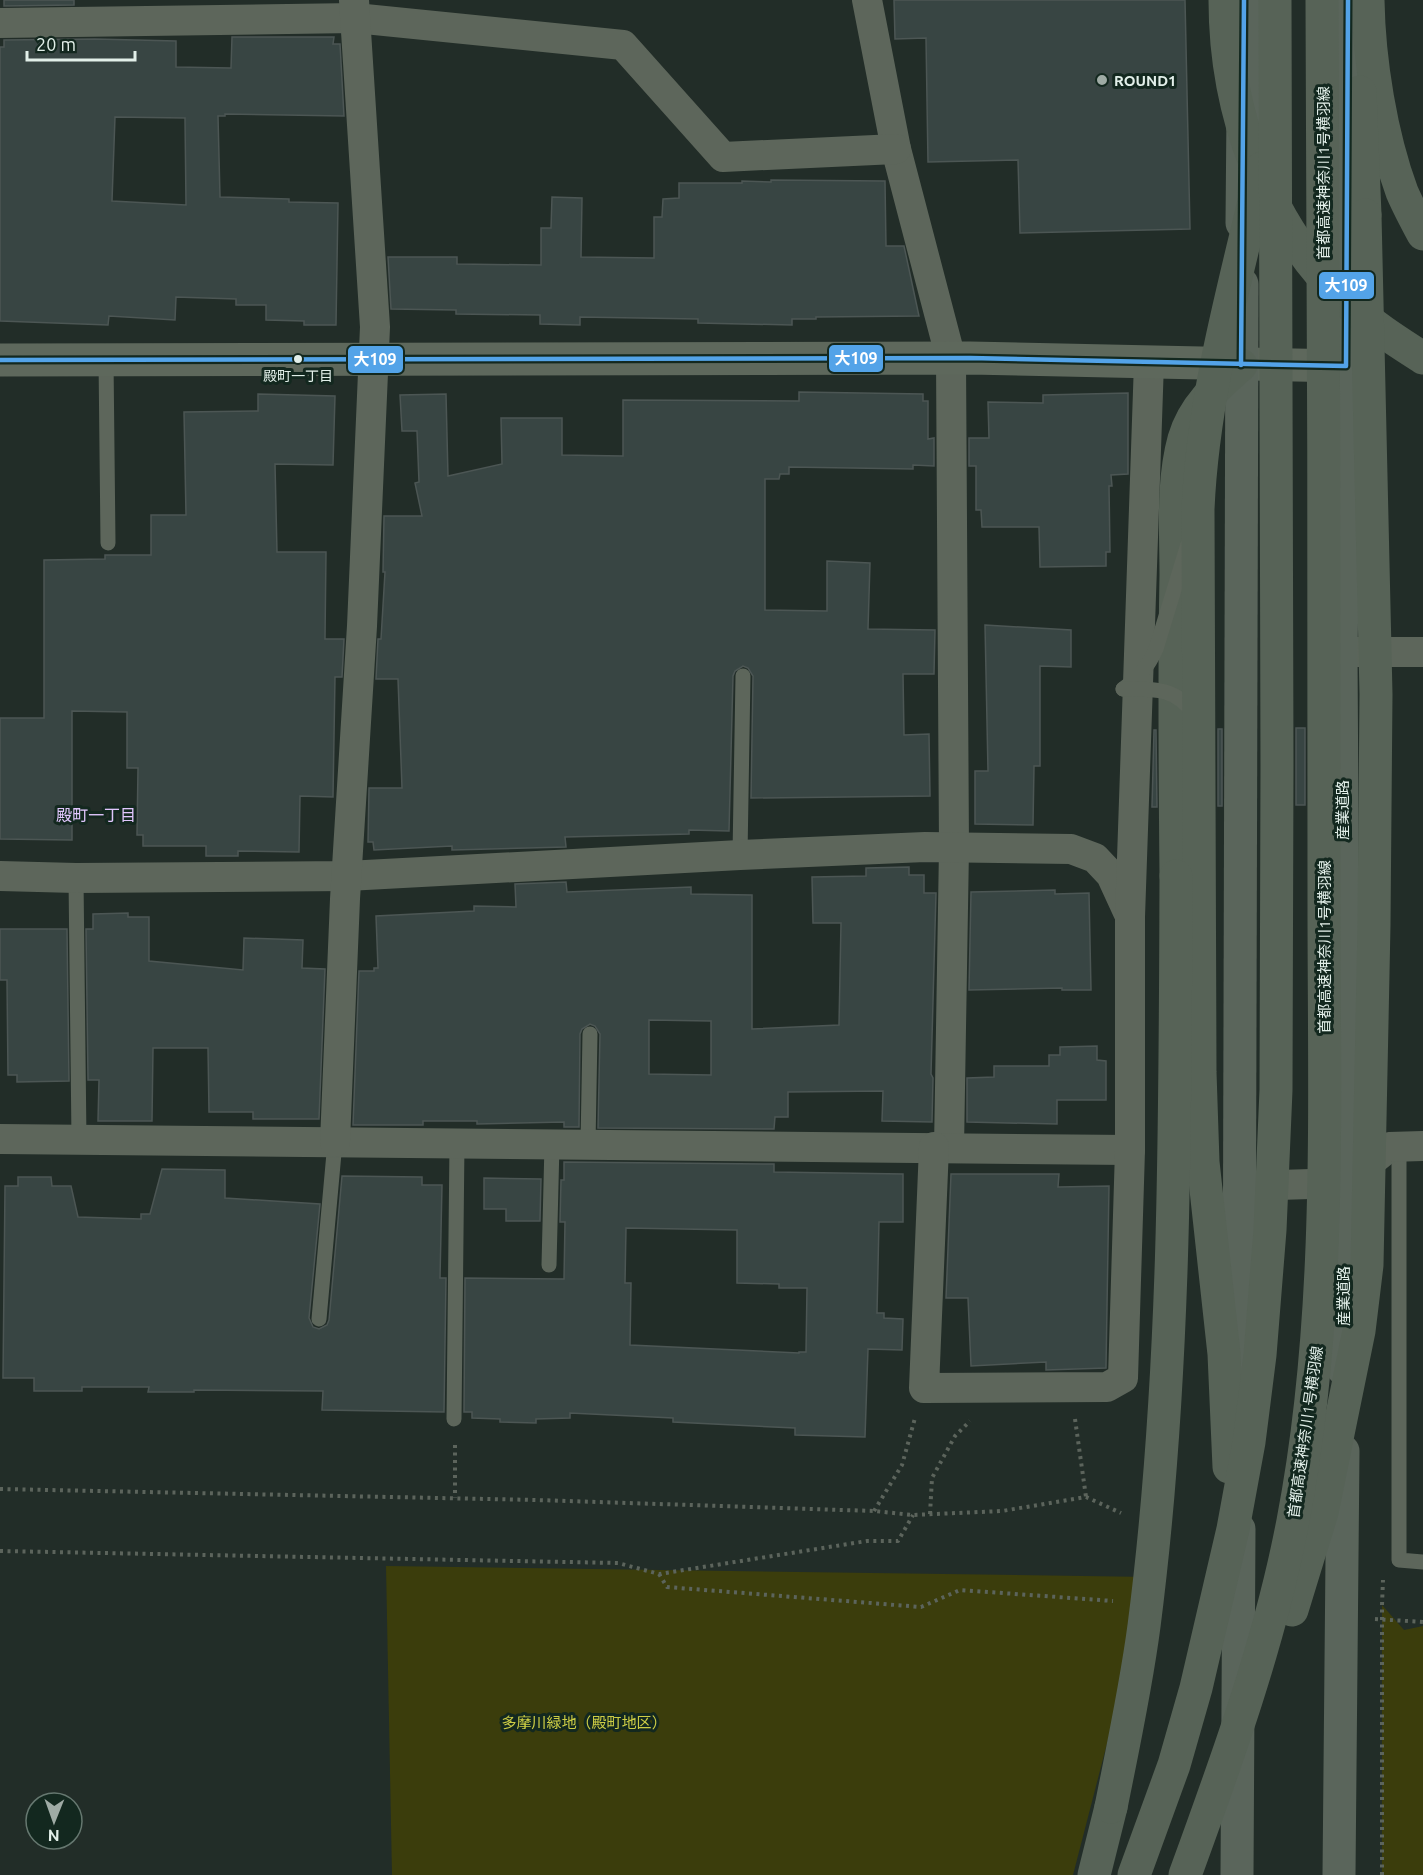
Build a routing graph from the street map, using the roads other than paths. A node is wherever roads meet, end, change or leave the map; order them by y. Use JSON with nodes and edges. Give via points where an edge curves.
{"nodes":[{"id":1,"x":867,"y":0,"type":"edge"},
{"id":2,"x":1225,"y":0,"type":"edge"},
{"id":3,"x":1244,"y":0,"type":"edge"},
{"id":4,"x":1275,"y":0,"type":"edge"},
{"id":5,"x":1322,"y":0,"type":"edge"},
{"id":6,"x":1348,"y":0,"type":"edge"},
{"id":7,"x":1357,"y":0,"type":"edge"},
{"id":8,"x":1368,"y":0,"type":"edge"},
{"id":9,"x":355,"y":9,"type":"edge"},
{"id":10,"x":0,"y":22,"type":"edge"},
{"id":11,"x":1275,"y":115,"type":"junction"},
{"id":12,"x":896,"y":149,"type":"junction"},
{"id":13,"x":1423,"y":234,"type":"edge"},
{"id":14,"x":374,"y":358,"type":"junction"},
{"id":15,"x":1423,"y":358,"type":"edge"},
{"id":16,"x":951,"y":359,"type":"junction"},
{"id":17,"x":0,"y":360,"type":"edge"},
{"id":18,"x":106,"y":360,"type":"junction"},
{"id":19,"x":1149,"y":362,"type":"junction"},
{"id":20,"x":1241,"y":365,"type":"junction"},
{"id":21,"x":1346,"y":366,"type":"junction"},
{"id":22,"x":1198,"y":509,"type":"junction"},
{"id":23,"x":108,"y":543,"type":"dead end"},
{"id":24,"x":1341,"y":652,"type":"junction"},
{"id":25,"x":1423,"y":652,"type":"edge"},
{"id":26,"x":743,"y":676,"type":"dead end"},
{"id":27,"x":1198,"y":720,"type":"junction"},
{"id":28,"x":954,"y":848,"type":"junction"},
{"id":29,"x":740,"y":855,"type":"junction"},
{"id":30,"x":0,"y":876,"type":"edge"},
{"id":31,"x":347,"y":876,"type":"junction"},
{"id":32,"x":76,"y":878,"type":"junction"},
{"id":33,"x":1130,"y":917,"type":"junction"},
{"id":34,"x":590,"y":1034,"type":"dead end"},
{"id":35,"x":0,"y":1139,"type":"edge"},
{"id":36,"x":79,"y":1140,"type":"junction"},
{"id":37,"x":335,"y":1142,"type":"junction"},
{"id":38,"x":457,"y":1143,"type":"junction"},
{"id":39,"x":552,"y":1144,"type":"junction"},
{"id":40,"x":588,"y":1144,"type":"junction"},
{"id":41,"x":1411,"y":1146,"type":"edge"},
{"id":42,"x":942,"y":1148,"type":"junction"},
{"id":43,"x":1130,"y":1150,"type":"junction"},
{"id":44,"x":1344,"y":1183,"type":"junction"},
{"id":45,"x":1239,"y":1186,"type":"junction"},
{"id":46,"x":549,"y":1265,"type":"dead end"},
{"id":47,"x":319,"y":1319,"type":"dead end"},
{"id":48,"x":454,"y":1419,"type":"road end"},
{"id":49,"x":1423,"y":1562,"type":"edge"},
{"id":50,"x":1229,"y":1607,"type":"junction"},
{"id":51,"x":1219,"y":1783,"type":"junction"},
{"id":52,"x":1095,"y":1875,"type":"edge"},
{"id":53,"x":1134,"y":1875,"type":"edge"},
{"id":54,"x":1185,"y":1875,"type":"edge"},
{"id":55,"x":1237,"y":1875,"type":"edge"},
{"id":56,"x":1339,"y":1875,"type":"edge"}],
"edges":[{"from":1,"to":12,"type":"street"},
{"from":2,"to":15,"type":"highway","bridge":true,"via":[[1235,98],[1259,178],[1288,231],[1350,304]]},
{"from":3,"to":20,"type":"main road"},
{"from":4,"to":11,"type":"highway","bridge":true},
{"from":5,"to":51,"type":"highway","name":"首都高速神奈川1号横羽線","bridge":true,"via":[[1325,788],[1321,1295],[1315,1374],[1293,1522],[1271,1614]]},
{"from":6,"to":21,"type":"main road","name":"産業道路"},
{"from":7,"to":51,"type":"highway","bridge":true,"via":[[1376,694],[1367,1265],[1356,1343],[1310,1558],[1277,1655]]},
{"from":8,"to":13,"type":"highway","via":[[1388,148],[1403,194]]},
{"from":9,"to":10,"type":"street"},
{"from":9,"to":12,"type":"street","via":[[623,45],[723,157]]},
{"from":9,"to":14,"type":"street"},
{"from":11,"to":22,"type":"highway","bridge":true,"via":[[1219,353],[1205,427]]},
{"from":11,"to":50,"type":"highway","bridge":true,"via":[[1275,1102],[1260,1355]]},
{"from":12,"to":16,"type":"street"},
{"from":14,"to":16,"type":"street"},
{"from":14,"to":18,"type":"street"},
{"from":14,"to":31,"type":"street"},
{"from":16,"to":19,"type":"street"},
{"from":16,"to":28,"type":"street"},
{"from":17,"to":18,"type":"street"},
{"from":18,"to":23,"type":"lane"},
{"from":19,"to":20,"type":"street"},
{"from":19,"to":33,"type":"street"},
{"from":20,"to":21,"type":"street"},
{"from":20,"to":45,"type":"main road"},
{"from":20,"to":52,"type":"highway","bridge":true,"via":[[1196,410],[1184,438],[1177,471],[1173,1229],[1160,1472],[1134,1692]]},
{"from":21,"to":24,"type":"main road","name":"産業道路"},
{"from":22,"to":27,"type":"highway","bridge":true},
{"from":22,"to":27,"type":"lane","bridge":true,"via":[[1156,649],[1142,673],[1123,688],[1165,690],[1190,706]]},
{"from":24,"to":25,"type":"street"},
{"from":24,"to":44,"type":"main road","name":"産業道路"},
{"from":26,"to":29,"type":"lane"},
{"from":27,"to":50,"type":"highway","bridge":true,"via":[[1203,1162],[1224,1354],[1230,1467]]},
{"from":28,"to":29,"type":"street"},
{"from":28,"to":33,"type":"street","via":[[1071,849],[1095,858],[1111,875]]},
{"from":28,"to":42,"type":"street"},
{"from":29,"to":31,"type":"street"},
{"from":30,"to":32,"type":"street"},
{"from":31,"to":32,"type":"street"},
{"from":31,"to":37,"type":"street"},
{"from":32,"to":36,"type":"lane"},
{"from":33,"to":43,"type":"street"},
{"from":34,"to":40,"type":"lane"},
{"from":35,"to":36,"type":"street"},
{"from":36,"to":37,"type":"street"},
{"from":37,"to":38,"type":"street"},
{"from":37,"to":47,"type":"lane"},
{"from":38,"to":39,"type":"street"},
{"from":38,"to":48,"type":"lane"},
{"from":39,"to":40,"type":"street"},
{"from":39,"to":46,"type":"lane"},
{"from":40,"to":42,"type":"street"},
{"from":41,"to":44,"type":"street","via":[[1389,1147]]},
{"from":41,"to":49,"type":"lane","via":[[1399,1560]]},
{"from":42,"to":43,"type":"street"},
{"from":42,"to":43,"type":"street","via":[[924,1388],[1107,1388],[1123,1378]]},
{"from":44,"to":45,"type":"street"},
{"from":44,"to":56,"type":"main road","name":"産業道路","via":[[1355,1619]]},
{"from":45,"to":50,"type":"main road"},
{"from":50,"to":53,"type":"highway","bridge":true,"via":[[1196,1688],[1174,1765]]},
{"from":50,"to":55,"type":"main road","bridge":true},
{"from":51,"to":54,"type":"highway","name":"首都高速神奈川1号横羽線","bridge":true}]}
